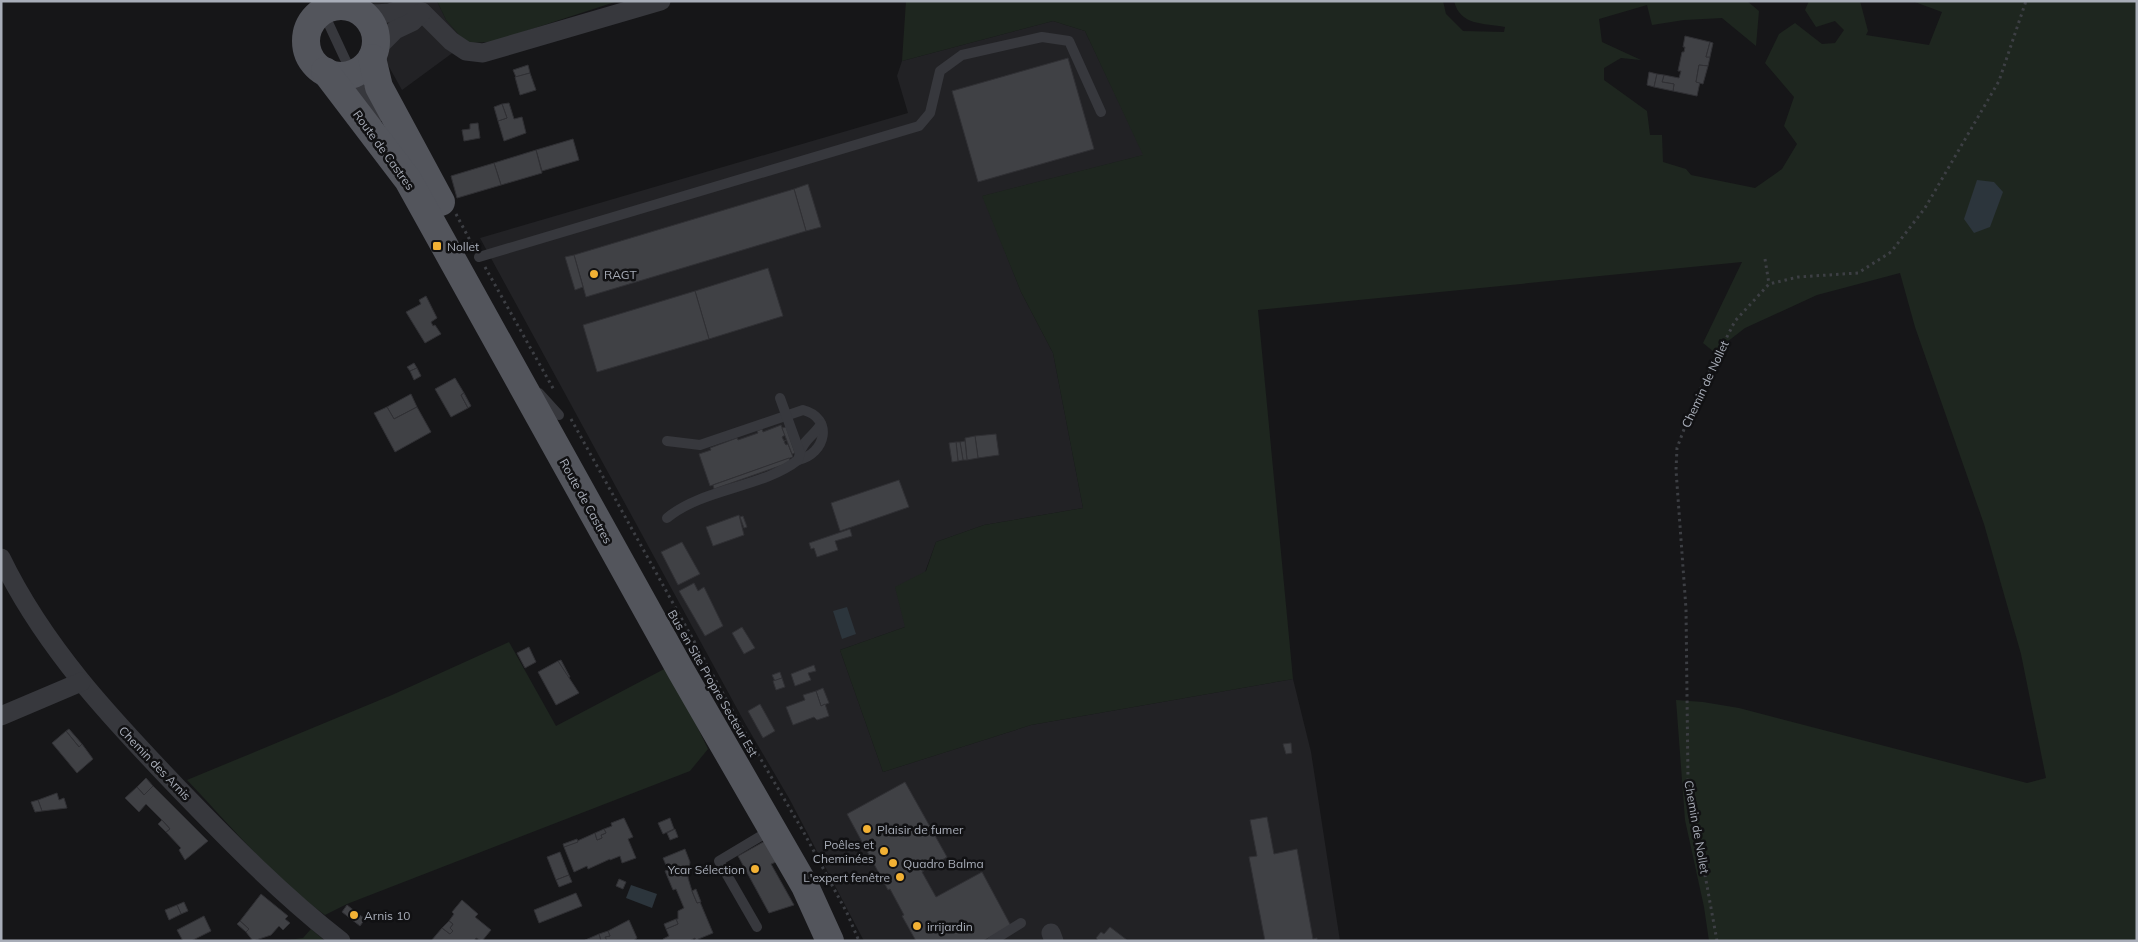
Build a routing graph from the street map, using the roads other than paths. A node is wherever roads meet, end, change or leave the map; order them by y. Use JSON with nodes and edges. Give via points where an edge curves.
{"nodes":[{"id":1,"x":661,"y":1,"type":"edge"},
{"id":2,"x":329,"y":8,"type":"edge"},
{"id":3,"x":422,"y":12,"type":"junction"},
{"id":4,"x":366,"y":61,"type":"junction"},
{"id":5,"x":325,"y":71,"type":"junction"},
{"id":6,"x":1101,"y":112,"type":"dead end"},
{"id":7,"x":406,"y":168,"type":"junction"},
{"id":8,"x":479,"y":257,"type":"road end"},
{"id":9,"x":780,"y":398,"type":"dead end"},
{"id":10,"x":786,"y":414,"type":"junction"},
{"id":11,"x":565,"y":418,"type":"junction"},
{"id":12,"x":667,"y":440,"type":"dead end"},
{"id":13,"x":555,"y":444,"type":"junction"},
{"id":14,"x":799,"y":456,"type":"junction"},
{"id":15,"x":667,"y":518,"type":"dead end"},
{"id":16,"x":1,"y":558,"type":"edge"},
{"id":17,"x":81,"y":682,"type":"junction"},
{"id":18,"x":1,"y":716,"type":"edge"},
{"id":19,"x":773,"y":829,"type":"junction"},
{"id":20,"x":1021,"y":923,"type":"dead end"},
{"id":21,"x":757,"y":927,"type":"dead end"},
{"id":22,"x":341,"y":941,"type":"edge"},
{"id":23,"x":830,"y":941,"type":"edge"},
{"id":24,"x":840,"y":941,"type":"edge"},
{"id":25,"x":849,"y":941,"type":"edge"},
{"id":26,"x":992,"y":941,"type":"edge"}],
"edges":[{"from":1,"to":3,"type":"street","via":[[483,53],[466,51],[451,41]]},
{"from":2,"to":3,"type":"street","via":[[383,14],[406,8]]},
{"from":2,"to":4,"type":"lane"},
{"from":2,"to":4,"type":"main road","name":"Route de Castres","via":[[374,28],[376,37]]},
{"from":2,"to":5,"type":"main road","name":"Route de Castres","via":[[306,39],[309,54]]},
{"from":3,"to":4,"type":"street","via":[[412,22],[395,30]]},
{"from":4,"to":5,"type":"main road","via":[[336,75]]},
{"from":4,"to":7,"type":"lane","via":[[385,131]]},
{"from":4,"to":11,"type":"main road","name":"Route de Castres"},
{"from":5,"to":7,"type":"main road","name":"Route de Castres"},
{"from":6,"to":8,"type":"lane","via":[[1068,41],[1042,37],[962,55],[940,70],[930,113],[919,126]]},
{"from":7,"to":11,"type":"lane","via":[[538,392]]},
{"from":7,"to":13,"type":"main road","name":"Route de Castres"},
{"from":9,"to":10,"type":"lane"},
{"from":10,"to":12,"type":"lane","via":[[700,444]]},
{"from":10,"to":14,"type":"lane"},
{"from":10,"to":14,"type":"lane","via":[[803,410],[818,416],[822,423],[822,442],[816,452],[808,458]]},
{"from":11,"to":25,"type":"main road","name":"Route de Castres","via":[[717,701],[798,840]]},
{"from":13,"to":19,"type":"main road","name":"Route de Castres","via":[[706,717]]},
{"from":13,"to":24,"type":"lane","name":"Bus en Site Propre Secteur Est","via":[[585,481],[824,903]]},
{"from":14,"to":15,"type":"lane","via":[[773,473],[694,502]]},
{"from":16,"to":17,"type":"street","name":"Chemin des Arnis","via":[[30,611]]},
{"from":17,"to":18,"type":"street"},
{"from":17,"to":22,"type":"street","name":"Chemin des Arnis","via":[[112,719],[240,852]]},
{"from":19,"to":21,"type":"lane","via":[[719,861]]},
{"from":19,"to":23,"type":"main road","name":"Route de Castres","via":[[805,886]]},
{"from":20,"to":26,"type":"lane"}]}
